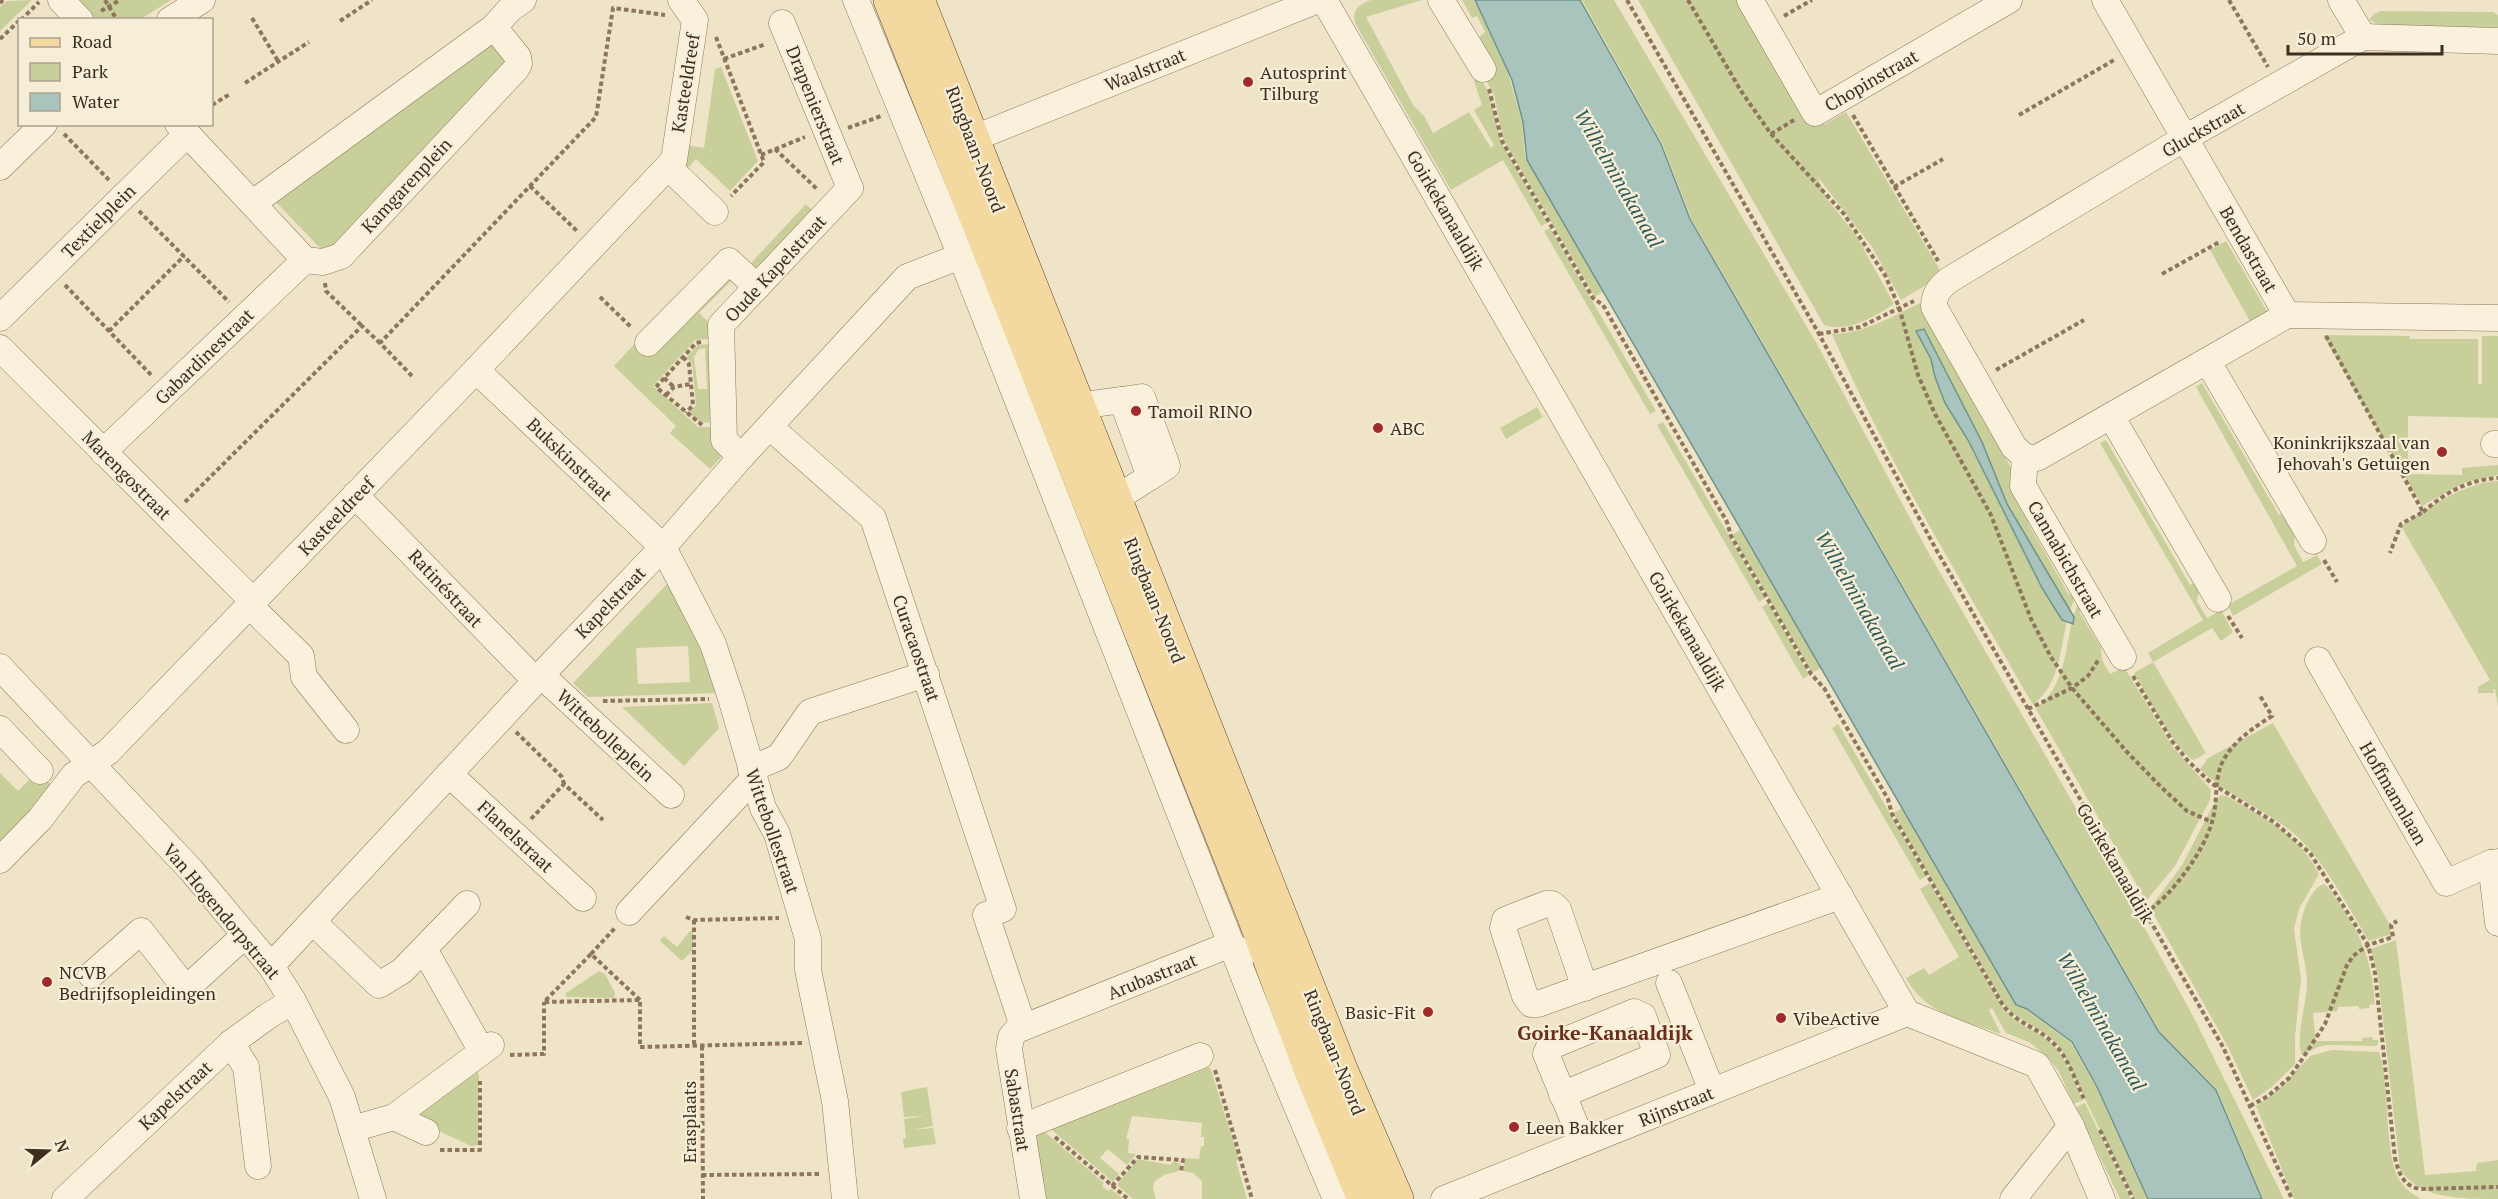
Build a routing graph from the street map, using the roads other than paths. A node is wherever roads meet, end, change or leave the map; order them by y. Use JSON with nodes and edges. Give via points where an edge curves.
{"nodes":[{"id":1,"x":202,"y":0,"type":"edge"},
{"id":2,"x":523,"y":0,"type":"edge"},
{"id":3,"x":856,"y":0,"type":"edge"},
{"id":4,"x":890,"y":0,"type":"edge"},
{"id":5,"x":918,"y":0,"type":"edge"},
{"id":6,"x":1318,"y":0,"type":"edge"},
{"id":7,"x":1324,"y":0,"type":"edge"},
{"id":8,"x":1441,"y":0,"type":"edge"},
{"id":9,"x":1750,"y":0,"type":"edge"},
{"id":10,"x":2009,"y":0,"type":"edge"},
{"id":11,"x":2105,"y":0,"type":"edge"},
{"id":12,"x":2342,"y":0,"type":"edge"},
{"id":13,"x":50,"y":1,"type":"edge"},
{"id":14,"x":683,"y":3,"type":"edge"},
{"id":15,"x":90,"y":16,"type":"edge"},
{"id":16,"x":173,"y":18,"type":"edge"},
{"id":17,"x":494,"y":27,"type":"junction"},
{"id":18,"x":785,"y":29,"type":"road end"},
{"id":19,"x":2363,"y":37,"type":"junction"},
{"id":20,"x":2498,"y":41,"type":"edge"},
{"id":21,"x":1483,"y":69,"type":"road end"},
{"id":22,"x":53,"y":128,"type":"edge"},
{"id":23,"x":183,"y":129,"type":"edge"},
{"id":24,"x":2185,"y":138,"type":"junction"},
{"id":25,"x":972,"y":139,"type":"junction"},
{"id":26,"x":0,"y":167,"type":"edge"},
{"id":27,"x":661,"y":174,"type":"junction"},
{"id":28,"x":842,"y":196,"type":"joint"},
{"id":29,"x":253,"y":203,"type":"junction"},
{"id":30,"x":715,"y":212,"type":"road end"},
{"id":31,"x":961,"y":256,"type":"junction"},
{"id":32,"x":314,"y":261,"type":"junction"},
{"id":33,"x":757,"y":287,"type":"junction"},
{"id":34,"x":2287,"y":315,"type":"junction"},
{"id":35,"x":0,"y":318,"type":"edge"},
{"id":36,"x":2498,"y":318,"type":"edge"},
{"id":37,"x":648,"y":343,"type":"road end"},
{"id":38,"x":0,"y":348,"type":"edge"},
{"id":39,"x":2208,"y":362,"type":"junction"},
{"id":40,"x":476,"y":370,"type":"junction"},
{"id":41,"x":1078,"y":406,"type":"junction"},
{"id":42,"x":2111,"y":417,"type":"junction"},
{"id":43,"x":770,"y":427,"type":"junction"},
{"id":44,"x":103,"y":452,"type":"junction"},
{"id":45,"x":741,"y":457,"type":"junction"},
{"id":46,"x":2025,"y":457,"type":"junction"},
{"id":47,"x":356,"y":495,"type":"junction"},
{"id":48,"x":1115,"y":499,"type":"junction"},
{"id":49,"x":2313,"y":541,"type":"dead end"},
{"id":50,"x":663,"y":548,"type":"junction"},
{"id":51,"x":2218,"y":599,"type":"dead end"},
{"id":52,"x":252,"y":604,"type":"junction"},
{"id":53,"x":2119,"y":650,"type":"road end"},
{"id":54,"x":2318,"y":660,"type":"dead end"},
{"id":55,"x":0,"y":668,"type":"edge"},
{"id":56,"x":926,"y":674,"type":"junction"},
{"id":57,"x":538,"y":678,"type":"junction"},
{"id":58,"x":0,"y":729,"type":"edge"},
{"id":59,"x":346,"y":730,"type":"dead end"},
{"id":60,"x":92,"y":763,"type":"junction"},
{"id":61,"x":40,"y":771,"type":"dead end"},
{"id":62,"x":752,"y":773,"type":"junction"},
{"id":63,"x":449,"y":774,"type":"junction"},
{"id":64,"x":671,"y":795,"type":"dead end"},
{"id":65,"x":0,"y":860,"type":"edge"},
{"id":66,"x":2494,"y":863,"type":"edge"},
{"id":67,"x":1840,"y":896,"type":"junction"},
{"id":68,"x":583,"y":898,"type":"dead end"},
{"id":69,"x":467,"y":904,"type":"dead end"},
{"id":70,"x":629,"y":912,"type":"road end"},
{"id":71,"x":313,"y":922,"type":"junction"},
{"id":72,"x":2498,"y":924,"type":"edge"},
{"id":73,"x":245,"y":935,"type":"junction"},
{"id":74,"x":1232,"y":944,"type":"junction"},
{"id":75,"x":424,"y":950,"type":"junction"},
{"id":76,"x":271,"y":966,"type":"junction"},
{"id":77,"x":1275,"y":972,"type":"junction"},
{"id":78,"x":91,"y":975,"type":"dead end"},
{"id":79,"x":1669,"y":983,"type":"dead end"},
{"id":80,"x":1585,"y":988,"type":"dead end"},
{"id":81,"x":293,"y":1001,"type":"junction"},
{"id":82,"x":1907,"y":1013,"type":"junction"},
{"id":83,"x":1023,"y":1026,"type":"junction"},
{"id":84,"x":231,"y":1043,"type":"junction"},
{"id":85,"x":1200,"y":1056,"type":"road end"},
{"id":86,"x":1313,"y":1076,"type":"junction"},
{"id":87,"x":1712,"y":1091,"type":"junction"},
{"id":88,"x":1562,"y":1095,"type":"dead end"},
{"id":89,"x":394,"y":1117,"type":"junction"},
{"id":90,"x":1029,"y":1125,"type":"junction"},
{"id":91,"x":2071,"y":1126,"type":"junction"},
{"id":92,"x":352,"y":1129,"type":"junction"},
{"id":93,"x":426,"y":1132,"type":"road end"},
{"id":94,"x":1583,"y":1143,"type":"junction"},
{"id":95,"x":258,"y":1166,"type":"dead end"},
{"id":96,"x":844,"y":1188,"type":"edge"},
{"id":97,"x":65,"y":1199,"type":"edge"},
{"id":98,"x":373,"y":1199,"type":"edge"},
{"id":99,"x":1033,"y":1199,"type":"edge"},
{"id":100,"x":1336,"y":1199,"type":"edge"},
{"id":101,"x":1364,"y":1199,"type":"edge"},
{"id":102,"x":1379,"y":1199,"type":"edge"},
{"id":103,"x":1397,"y":1199,"type":"edge"},
{"id":104,"x":1444,"y":1199,"type":"edge"},
{"id":105,"x":2013,"y":1199,"type":"edge"},
{"id":106,"x":2102,"y":1199,"type":"edge"}],
"edges":[{"from":1,"to":16,"type":"street"},
{"from":2,"to":17,"type":"street"},
{"from":3,"to":31,"type":"street"},
{"from":4,"to":77,"type":"main road","name":"Ringbaan-Noord"},
{"from":5,"to":25,"type":"main road","name":"Ringbaan-Noord"},
{"from":6,"to":25,"type":"street","name":"Waalstraat"},
{"from":7,"to":67,"type":"street","name":"Goirkekanaaldijk"},
{"from":8,"to":21,"type":"street"},
{"from":9,"to":10,"type":"street","name":"Chopinstraat","via":[[1815,113]]},
{"from":11,"to":24,"type":"street","name":"Bendastraat"},
{"from":12,"to":19,"type":"street"},
{"from":13,"to":15,"type":"street"},
{"from":14,"to":27,"type":"street","name":"Kasteeldreef","via":[[695,20],[674,160]]},
{"from":17,"to":29,"type":"street"},
{"from":17,"to":32,"type":"street","name":"Kamgarenplein","via":[[518,57],[516,69],[341,256]]},
{"from":18,"to":28,"type":"street","name":"Drapenierstraat","via":[[827,133]]},
{"from":19,"to":20,"type":"street"},
{"from":19,"to":24,"type":"street","name":"Gluckstraat"},
{"from":22,"to":26,"type":"street"},
{"from":23,"to":29,"type":"street"},
{"from":23,"to":35,"type":"street","name":"Textielplein","via":[[124,195]]},
{"from":24,"to":34,"type":"street","name":"Bendastraat"},
{"from":24,"to":46,"type":"street","name":"Gluckstraat","via":[[1941,289],[1934,307],[2014,447]]},
{"from":25,"to":41,"type":"main road","name":"Ringbaan-Noord"},
{"from":27,"to":30,"type":"street"},
{"from":27,"to":40,"type":"street","name":"Kasteeldreef"},
{"from":28,"to":33,"type":"street","name":"Oude Kapelstraat"},
{"from":29,"to":32,"type":"street"},
{"from":31,"to":43,"type":"street","name":"Kapelstraat","via":[[907,277]]},
{"from":31,"to":74,"type":"street"},
{"from":32,"to":44,"type":"street","name":"Gabardinestraat","via":[[244,318]]},
{"from":33,"to":37,"type":"street","via":[[729,261]]},
{"from":33,"to":45,"type":"street","name":"Oude Kapelstraat","via":[[722,324],[724,440]]},
{"from":34,"to":36,"type":"street"},
{"from":34,"to":39,"type":"street"},
{"from":38,"to":44,"type":"street","name":"Marengostraat"},
{"from":39,"to":42,"type":"street"},
{"from":39,"to":49,"type":"street"},
{"from":40,"to":47,"type":"street","name":"Kasteeldreef"},
{"from":40,"to":50,"type":"street","name":"Bukskinstraat"},
{"from":41,"to":48,"type":"main road","name":"Ringbaan-Noord"},
{"from":41,"to":48,"type":"street","via":[[1142,397],[1167,466]]},
{"from":42,"to":46,"type":"street","via":[[2037,458]]},
{"from":42,"to":51,"type":"street"},
{"from":43,"to":45,"type":"street","name":"Kapelstraat"},
{"from":43,"to":56,"type":"street","name":"Curacaostraat","via":[[873,518]]},
{"from":44,"to":52,"type":"street","name":"Marengostraat"},
{"from":45,"to":50,"type":"street","name":"Kapelstraat"},
{"from":46,"to":53,"type":"street","name":"Cannabichstraat","via":[[2024,486]]},
{"from":47,"to":52,"type":"street","name":"Kasteeldreef"},
{"from":47,"to":57,"type":"street","name":"Ratinéstraat","via":[[488,635]]},
{"from":48,"to":103,"type":"main road","name":"Ringbaan-Noord","via":[[1342,1072]]},
{"from":50,"to":57,"type":"street","name":"Kapelstraat"},
{"from":50,"to":62,"type":"street","name":"Wittebollestraat","via":[[713,645]]},
{"from":52,"to":59,"type":"street","name":"Marengostraat","via":[[301,656],[304,677]]},
{"from":52,"to":60,"type":"street","name":"Kasteeldreef","via":[[108,752]]},
{"from":54,"to":66,"type":"street","name":"Hoffmannlaan","via":[[2446,883]]},
{"from":55,"to":60,"type":"street","name":"Van Hogendorpstraat"},
{"from":56,"to":62,"type":"street","via":[[810,712],[779,758]]},
{"from":56,"to":83,"type":"street","name":"Curacaostraat","via":[[1003,909],[986,915]]},
{"from":57,"to":63,"type":"street","name":"Kapelstraat"},
{"from":57,"to":64,"type":"street","name":"Wittebolleplein"},
{"from":58,"to":61,"type":"street"},
{"from":60,"to":65,"type":"street","name":"Kasteeldreef","via":[[74,775],[40,819]]},
{"from":60,"to":73,"type":"street","name":"Van Hogendorpstraat"},
{"from":62,"to":70,"type":"street"},
{"from":62,"to":96,"type":"street","name":"Wittebollestraat","via":[[763,808],[777,834],[808,939],[808,970],[836,1101]]},
{"from":63,"to":68,"type":"street","name":"Flanelstraat"},
{"from":63,"to":71,"type":"street","name":"Kapelstraat"},
{"from":66,"to":72,"type":"street","name":"Hoffmannlaan"},
{"from":67,"to":80,"type":"street"},
{"from":67,"to":82,"type":"street","name":"Goirkekanaaldijk"},
{"from":69,"to":75,"type":"street"},
{"from":71,"to":75,"type":"street","via":[[379,984],[402,971]]},
{"from":71,"to":76,"type":"street","name":"Kapelstraat"},
{"from":73,"to":76,"type":"street","name":"Van Hogendorpstraat"},
{"from":73,"to":78,"type":"street","via":[[186,989],[141,931]]},
{"from":74,"to":77,"type":"street"},
{"from":74,"to":83,"type":"street","name":"Arubastraat"},
{"from":74,"to":100,"type":"street"},
{"from":75,"to":89,"type":"street","via":[[482,1047]]},
{"from":76,"to":81,"type":"street","name":"Van Hogendorpstraat"},
{"from":77,"to":86,"type":"main road","name":"Ringbaan-Noord"},
{"from":79,"to":87,"type":"street"},
{"from":81,"to":84,"type":"street","name":"Kapelstraat"},
{"from":81,"to":92,"type":"street","name":"Van Hogendorpstraat","via":[[342,1097]]},
{"from":82,"to":87,"type":"street","name":"Rijnstraat"},
{"from":82,"to":91,"type":"street","via":[[2037,1065]]},
{"from":83,"to":90,"type":"street","name":"Sabastraat","via":[[1011,1037],[1009,1049]]},
{"from":84,"to":95,"type":"street","via":[[246,1067]]},
{"from":84,"to":97,"type":"street","name":"Kapelstraat"},
{"from":85,"to":90,"type":"street"},
{"from":86,"to":101,"type":"main road","name":"Ringbaan-Noord"},
{"from":86,"to":102,"type":"main road","name":"Ringbaan-Noord","via":[[1339,1107]]},
{"from":87,"to":94,"type":"street","name":"Rijnstraat"},
{"from":88,"to":94,"type":"street"},
{"from":89,"to":92,"type":"street"},
{"from":89,"to":93,"type":"street"},
{"from":90,"to":99,"type":"street","name":"Sabastraat"},
{"from":91,"to":105,"type":"street"},
{"from":91,"to":106,"type":"street"},
{"from":92,"to":98,"type":"street","name":"Van Hogendorpstraat"},
{"from":94,"to":104,"type":"street","name":"Rijnstraat"}]}
